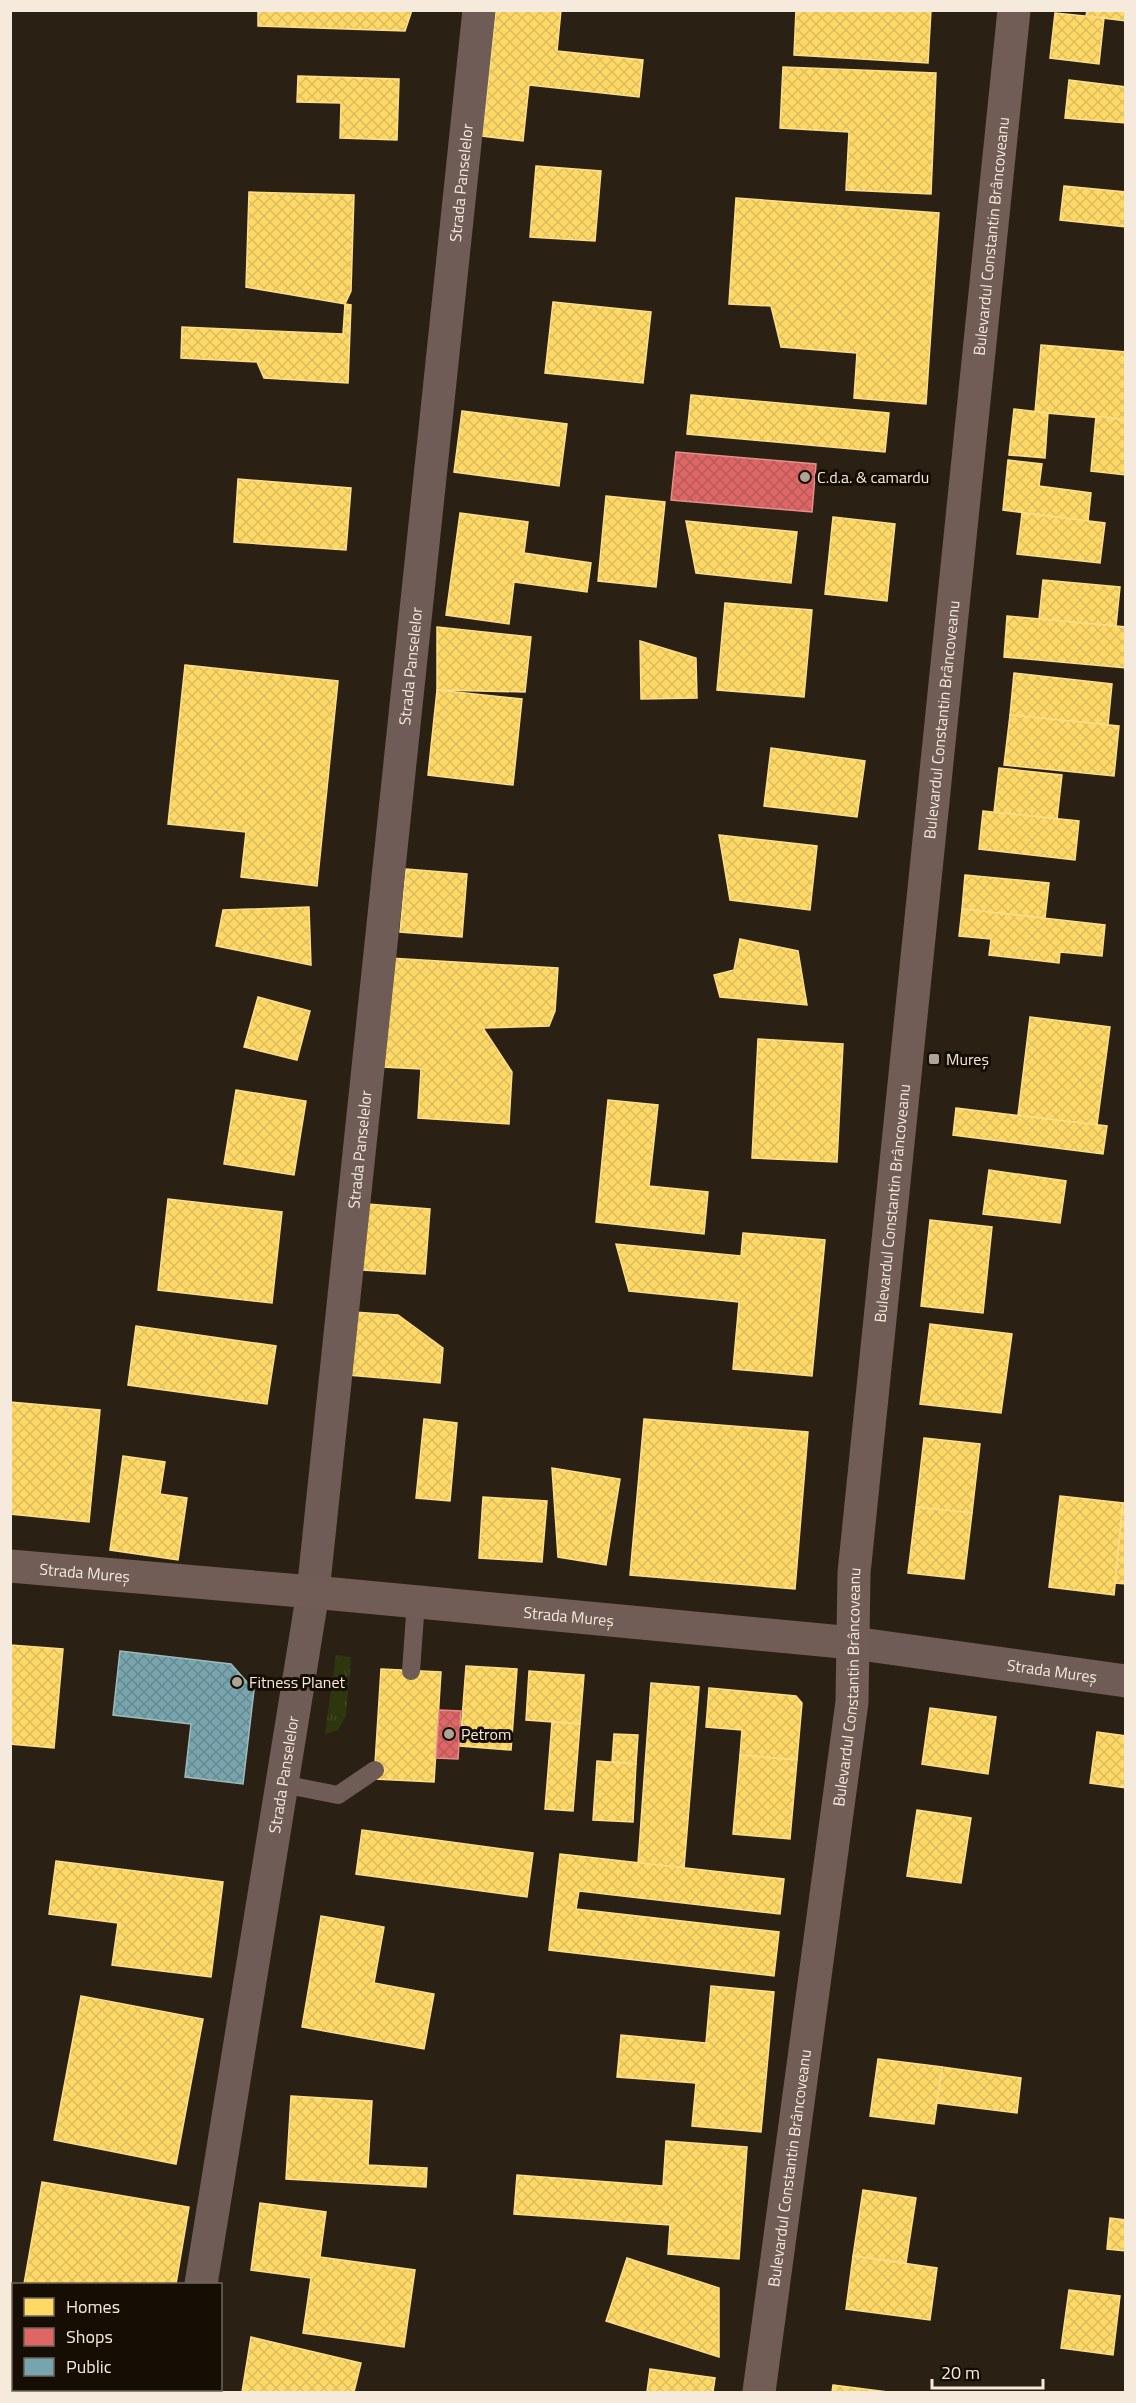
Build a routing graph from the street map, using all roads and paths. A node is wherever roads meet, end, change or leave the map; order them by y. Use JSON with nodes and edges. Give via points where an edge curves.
{"nodes":[{"id":1,"x":479,"y":10,"type":"edge"},
{"id":2,"x":1014,"y":10,"type":"edge"},
{"id":3,"x":10,"y":1566,"type":"edge"},
{"id":4,"x":313,"y":1592,"type":"junction"},
{"id":5,"x":416,"y":1602,"type":"junction"},
{"id":6,"x":853,"y":1643,"type":"junction"},
{"id":7,"x":411,"y":1671,"type":"dead end"},
{"id":8,"x":1125,"y":1681,"type":"edge"},
{"id":9,"x":375,"y":1770,"type":"dead end"},
{"id":10,"x":282,"y":1784,"type":"junction"},
{"id":11,"x":201,"y":2283,"type":"edge"},
{"id":12,"x":759,"y":2392,"type":"edge"}],
"edges":[{"from":1,"to":4,"type":"street","name":"Strada Panselelor"},
{"from":2,"to":6,"type":"main road","name":"Bulevardul Constantin Brâncoveanu","via":[[854,1573]]},
{"from":3,"to":4,"type":"main road","name":"Strada Mureș"},
{"from":4,"to":5,"type":"main road","name":"Strada Mureș"},
{"from":4,"to":10,"type":"street","name":"Strada Panselelor"},
{"from":5,"to":6,"type":"main road","name":"Strada Mureș"},
{"from":5,"to":7,"type":"lane"},
{"from":6,"to":8,"type":"street","name":"Strada Mureș"},
{"from":6,"to":12,"type":"main road","name":"Bulevardul Constantin Brâncoveanu","via":[[852,1702]]},
{"from":9,"to":10,"type":"lane","via":[[338,1795]]},
{"from":10,"to":11,"type":"street","name":"Strada Panselelor"}]}
